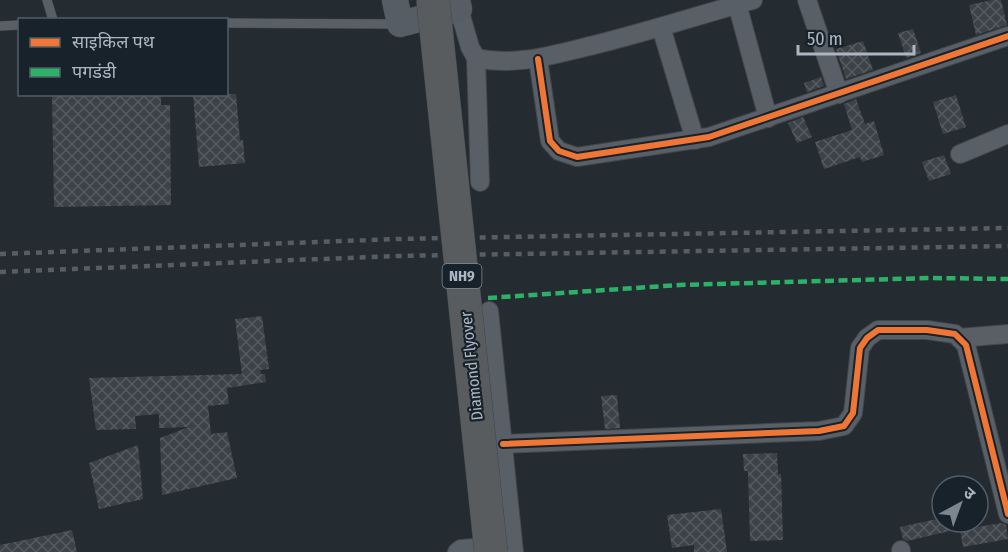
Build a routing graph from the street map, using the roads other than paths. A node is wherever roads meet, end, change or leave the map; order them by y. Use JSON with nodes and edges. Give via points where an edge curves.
{"nodes":[{"id":1,"x":47,"y":0,"type":"edge"},
{"id":2,"x":807,"y":0,"type":"edge"},
{"id":3,"x":742,"y":2,"type":"edge"},
{"id":4,"x":450,"y":3,"type":"edge"},
{"id":5,"x":403,"y":8,"type":"edge"},
{"id":6,"x":52,"y":18,"type":"edge"},
{"id":7,"x":228,"y":23,"type":"edge"},
{"id":8,"x":18,"y":25,"type":"edge"},
{"id":9,"x":0,"y":26,"type":"edge"},
{"id":10,"x":661,"y":27,"type":"junction"},
{"id":11,"x":1008,"y":36,"type":"edge"},
{"id":12,"x":477,"y":58,"type":"junction"},
{"id":13,"x":538,"y":59,"type":"junction"},
{"id":14,"x":839,"y":94,"type":"junction"},
{"id":15,"x":768,"y":118,"type":"junction"},
{"id":16,"x":1008,"y":134,"type":"edge"},
{"id":17,"x":694,"y":140,"type":"junction"},
{"id":18,"x":960,"y":154,"type":"dead end"},
{"id":19,"x":480,"y":182,"type":"dead end"},
{"id":20,"x":489,"y":311,"type":"dead end"},
{"id":21,"x":1008,"y":334,"type":"edge"},
{"id":22,"x":959,"y":338,"type":"junction"},
{"id":23,"x":503,"y":444,"type":"junction"},
{"id":24,"x":1008,"y":514,"type":"edge"},
{"id":25,"x":506,"y":549,"type":"edge"},
{"id":26,"x":457,"y":552,"type":"edge"},
{"id":27,"x":470,"y":552,"type":"edge"}],
"edges":[{"from":1,"to":6,"type":"lane"},
{"from":2,"to":14,"type":"street"},
{"from":3,"to":10,"type":"street"},
{"from":3,"to":15,"type":"street"},
{"from":4,"to":5,"type":"street"},
{"from":4,"to":12,"type":"street"},
{"from":4,"to":25,"type":"highway","name":"Diamond Flyover","number":"NH9","bridge":true},
{"from":5,"to":7,"type":"lane"},
{"from":5,"to":27,"type":"highway","name":"Diamond Flyover","number":"NH9"},
{"from":8,"to":9,"type":"lane"},
{"from":10,"to":13,"type":"street"},
{"from":10,"to":17,"type":"street"},
{"from":11,"to":14,"type":"street"},
{"from":12,"to":13,"type":"street","via":[[492,62]]},
{"from":12,"to":19,"type":"street"},
{"from":13,"to":17,"type":"street","via":[[550,141],[559,151],[577,157]]},
{"from":14,"to":15,"type":"street"},
{"from":15,"to":17,"type":"street"},
{"from":16,"to":18,"type":"street"},
{"from":20,"to":23,"type":"street"},
{"from":21,"to":22,"type":"street"},
{"from":22,"to":23,"type":"street","via":[[927,330],[878,330],[867,338],[860,348],[853,413],[843,426]]},
{"from":22,"to":24,"type":"street","via":[[966,345]]},
{"from":23,"to":25,"type":"street"},
{"from":25,"to":26,"type":"street"}]}
